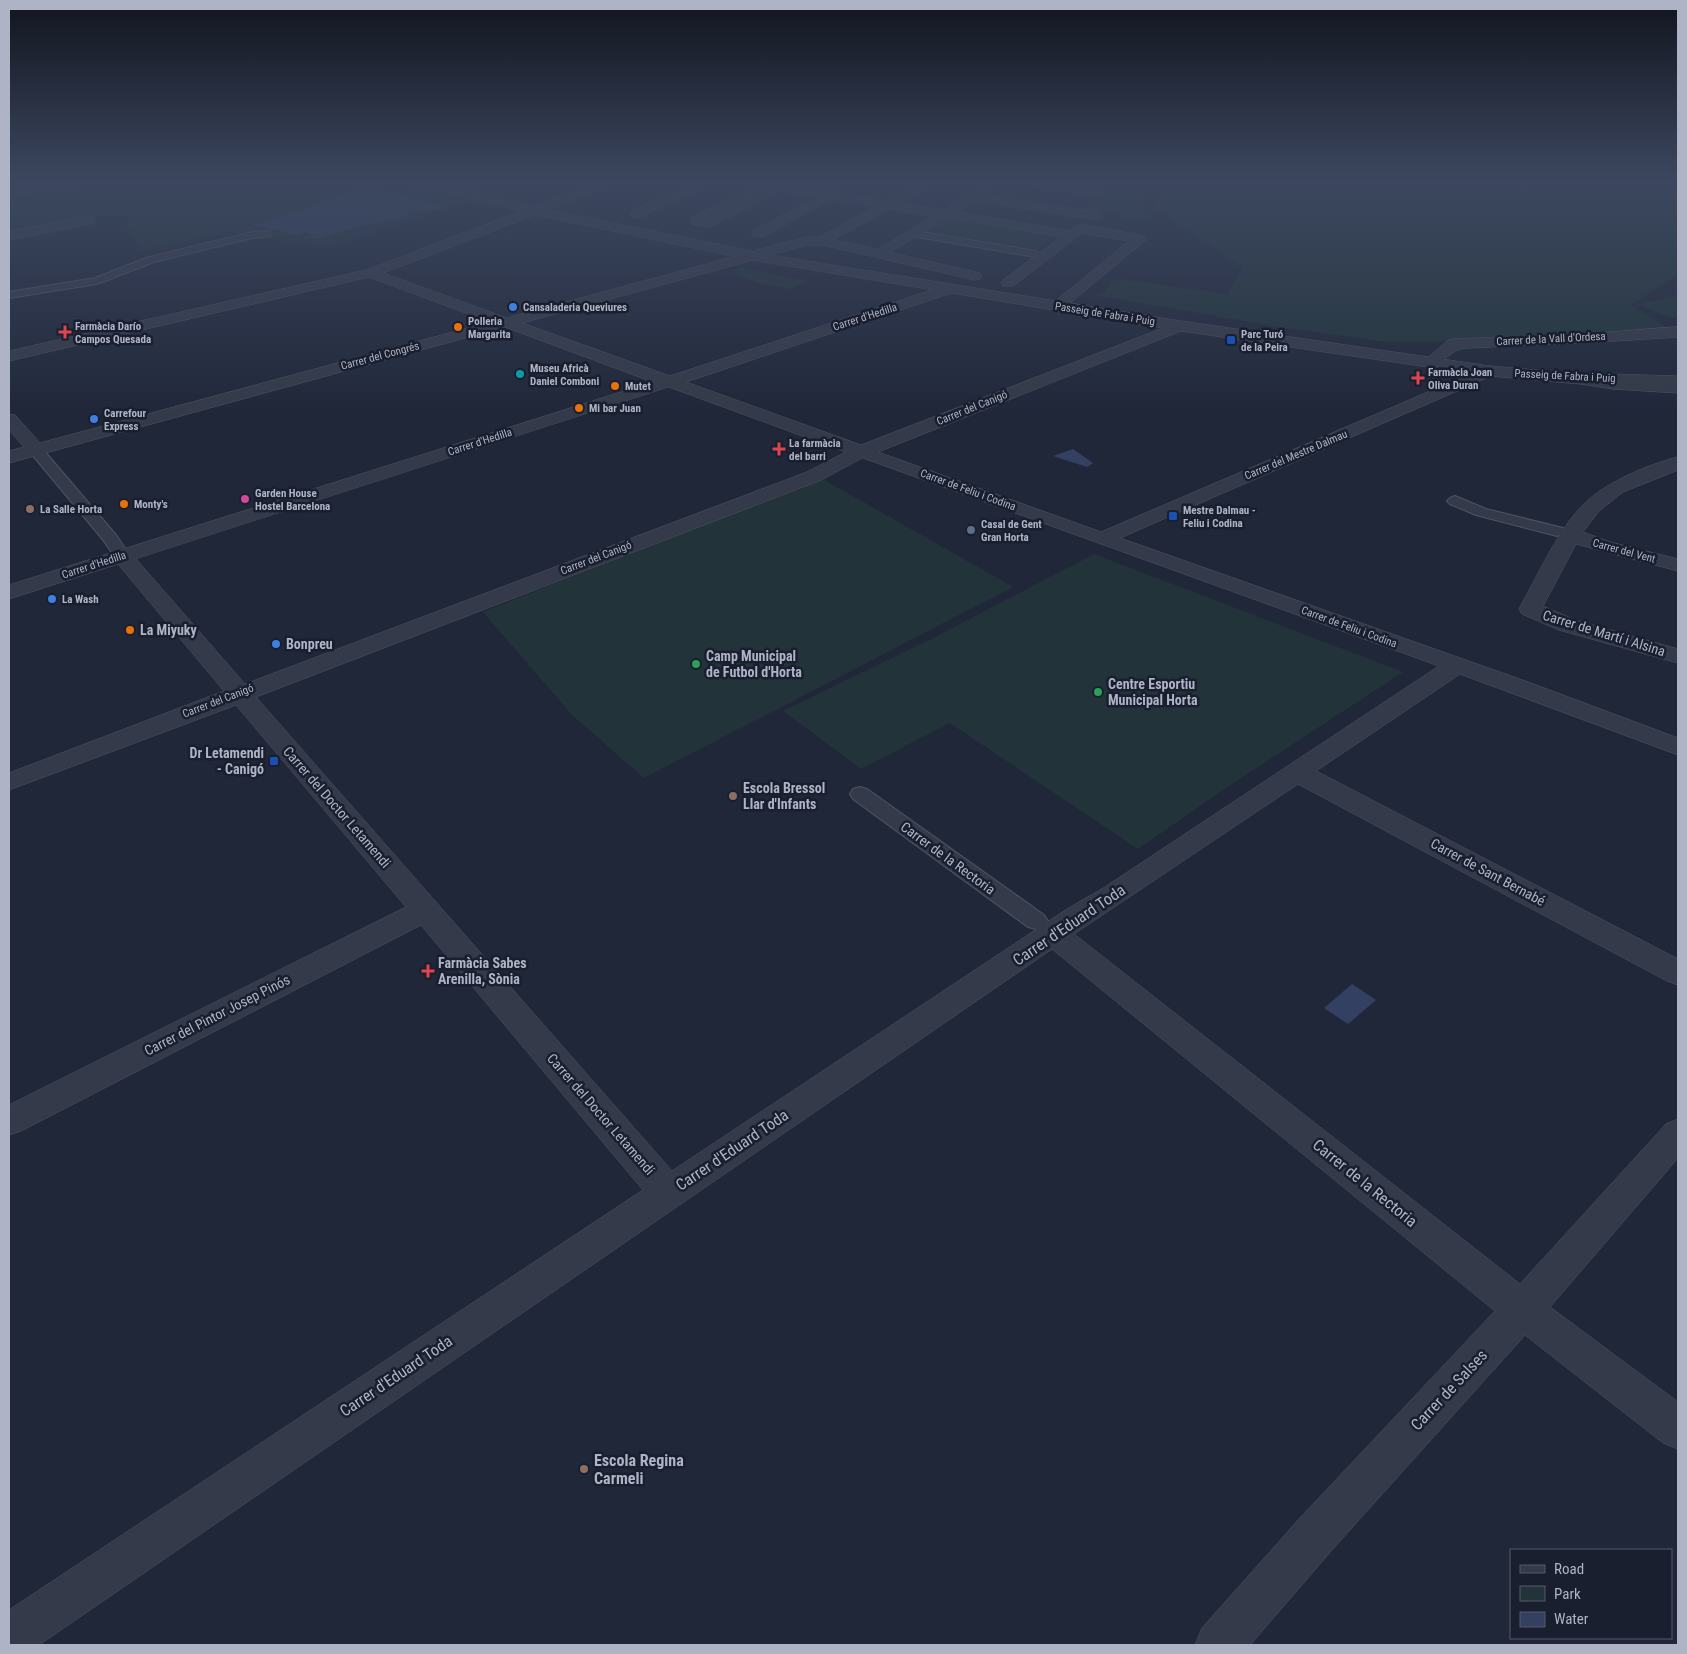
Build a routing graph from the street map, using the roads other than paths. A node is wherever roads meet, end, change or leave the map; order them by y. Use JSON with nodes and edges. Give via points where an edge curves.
{"nodes":[{"id":1,"x":153,"y":259,"type":"edge"},
{"id":2,"x":407,"y":259,"type":"edge"},
{"id":3,"x":740,"y":259,"type":"edge"},
{"id":4,"x":770,"y":259,"type":"edge"},
{"id":5,"x":902,"y":259,"type":"edge"},
{"id":6,"x":1032,"y":259,"type":"edge"},
{"id":7,"x":1115,"y":259,"type":"edge"},
{"id":8,"x":944,"y":269,"type":"junction"},
{"id":9,"x":370,"y":273,"type":"junction"},
{"id":10,"x":998,"y":280,"type":"junction"},
{"id":11,"x":914,"y":284,"type":"junction"},
{"id":12,"x":949,"y":289,"type":"junction"},
{"id":13,"x":9,"y":295,"type":"edge"},
{"id":14,"x":1058,"y":306,"type":"junction"},
{"id":15,"x":507,"y":322,"type":"junction"},
{"id":16,"x":1181,"y":326,"type":"junction"},
{"id":17,"x":1678,"y":332,"type":"edge"},
{"id":18,"x":9,"y":356,"type":"edge"},
{"id":19,"x":1430,"y":363,"type":"junction"},
{"id":20,"x":1490,"y":371,"type":"junction"},
{"id":21,"x":1569,"y":378,"type":"junction"},
{"id":22,"x":1678,"y":381,"type":"edge"},
{"id":23,"x":669,"y":382,"type":"junction"},
{"id":24,"x":1678,"y":388,"type":"edge"},
{"id":25,"x":9,"y":419,"type":"edge"},
{"id":26,"x":35,"y":449,"type":"junction"},
{"id":27,"x":861,"y":452,"type":"junction"},
{"id":28,"x":9,"y":457,"type":"edge"},
{"id":29,"x":1678,"y":463,"type":"edge"},
{"id":30,"x":1455,"y":501,"type":"dead end"},
{"id":31,"x":1564,"y":533,"type":"junction"},
{"id":32,"x":1101,"y":539,"type":"junction"},
{"id":33,"x":122,"y":556,"type":"junction"},
{"id":34,"x":1678,"y":566,"type":"edge"},
{"id":35,"x":9,"y":592,"type":"edge"},
{"id":36,"x":1678,"y":656,"type":"edge"},
{"id":37,"x":1457,"y":665,"type":"junction"},
{"id":38,"x":240,"y":693,"type":"junction"},
{"id":39,"x":1678,"y":747,"type":"edge"},
{"id":40,"x":1297,"y":772,"type":"junction"},
{"id":41,"x":9,"y":782,"type":"edge"},
{"id":42,"x":860,"y":794,"type":"dead end"},
{"id":43,"x":425,"y":910,"type":"junction"},
{"id":44,"x":1045,"y":928,"type":"junction"},
{"id":45,"x":1678,"y":973,"type":"edge"},
{"id":46,"x":9,"y":1121,"type":"edge"},
{"id":47,"x":1678,"y":1134,"type":"edge"},
{"id":48,"x":668,"y":1193,"type":"junction"},
{"id":49,"x":1522,"y":1309,"type":"junction"},
{"id":50,"x":1678,"y":1428,"type":"edge"},
{"id":51,"x":9,"y":1638,"type":"edge"},
{"id":52,"x":1219,"y":1645,"type":"edge"}],
"edges":[{"from":1,"to":13,"type":"street","via":[[97,281]]},
{"from":2,"to":9,"type":"street"},
{"from":3,"to":15,"type":"street","name":"Carrer del Congrés"},
{"from":4,"to":11,"type":"street","name":"Passeig de Fabra i Puig"},
{"from":5,"to":8,"type":"street"},
{"from":6,"to":10,"type":"street"},
{"from":7,"to":14,"type":"street"},
{"from":8,"to":10,"type":"street"},
{"from":8,"to":11,"type":"street"},
{"from":9,"to":15,"type":"street","name":"Carrer de Feliu i Codina"},
{"from":9,"to":18,"type":"street"},
{"from":10,"to":14,"type":"street","via":[[1038,293]]},
{"from":11,"to":12,"type":"street","name":"Passeig de Fabra i Puig"},
{"from":12,"to":14,"type":"street","name":"Passeig de Fabra i Puig"},
{"from":12,"to":23,"type":"street","name":"Carrer d'Hedilla"},
{"from":14,"to":16,"type":"street","name":"Passeig de Fabra i Puig"},
{"from":15,"to":23,"type":"street","name":"Carrer de Feliu i Codina"},
{"from":15,"to":26,"type":"street","name":"Carrer del Congrés"},
{"from":16,"to":19,"type":"street","name":"Passeig de Fabra i Puig"},
{"from":16,"to":27,"type":"street","name":"Carrer del Canigó"},
{"from":17,"to":19,"type":"street","name":"Carrer de la Vall d'Ordesa","via":[[1453,344]]},
{"from":19,"to":20,"type":"street","name":"Passeig de Fabra i Puig"},
{"from":20,"to":21,"type":"street","name":"Passeig de Fabra i Puig"},
{"from":20,"to":32,"type":"street","name":"Carrer del Mestre Dalmau"},
{"from":21,"to":22,"type":"street","name":"Passeig de Fabra i Puig"},
{"from":21,"to":24,"type":"street"},
{"from":23,"to":27,"type":"street","name":"Carrer de Feliu i Codina"},
{"from":23,"to":33,"type":"street","name":"Carrer d'Hedilla"},
{"from":25,"to":26,"type":"street","name":"Carrer del Doctor Letamendi"},
{"from":26,"to":28,"type":"street","name":"Carrer del Congrés"},
{"from":26,"to":33,"type":"street","name":"Carrer del Doctor Letamendi"},
{"from":27,"to":32,"type":"street","name":"Carrer de Feliu i Codina"},
{"from":27,"to":38,"type":"street","name":"Carrer del Canigó","via":[[814,476]]},
{"from":29,"to":31,"type":"street","via":[[1616,488]]},
{"from":30,"to":31,"type":"street","name":"Carrer del Vent","via":[[1480,512]]},
{"from":31,"to":34,"type":"street","name":"Carrer del Vent"},
{"from":31,"to":36,"type":"street","name":"Carrer de Martí i Alsina","via":[[1530,609],[1567,625]]},
{"from":32,"to":37,"type":"street","name":"Carrer de Feliu i Codina"},
{"from":33,"to":35,"type":"street","name":"Carrer d'Hedilla"},
{"from":33,"to":38,"type":"street","name":"Carrer del Doctor Letamendi"},
{"from":37,"to":39,"type":"street","name":"Carrer de Feliu i Codina"},
{"from":37,"to":40,"type":"street","name":"Carrer d'Eduard Toda"},
{"from":38,"to":41,"type":"street","name":"Carrer del Canigó"},
{"from":38,"to":43,"type":"street","name":"Carrer del Doctor Letamendi"},
{"from":40,"to":44,"type":"street","name":"Carrer d'Eduard Toda"},
{"from":40,"to":45,"type":"street","name":"Carrer de Sant Bernabé"},
{"from":42,"to":44,"type":"street","name":"Carrer de la Rectoria"},
{"from":43,"to":46,"type":"street","name":"Carrer del Pintor Josep Pinós"},
{"from":43,"to":48,"type":"street","name":"Carrer del Doctor Letamendi"},
{"from":44,"to":48,"type":"street","name":"Carrer d'Eduard Toda"},
{"from":44,"to":49,"type":"street","name":"Carrer de la Rectoria"},
{"from":47,"to":49,"type":"street","name":"Carrer de Salses"},
{"from":48,"to":51,"type":"street","name":"Carrer d'Eduard Toda"},
{"from":49,"to":50,"type":"street","name":"Carrer de la Rectoria"},
{"from":49,"to":52,"type":"street","name":"Carrer de Salses"}]}
